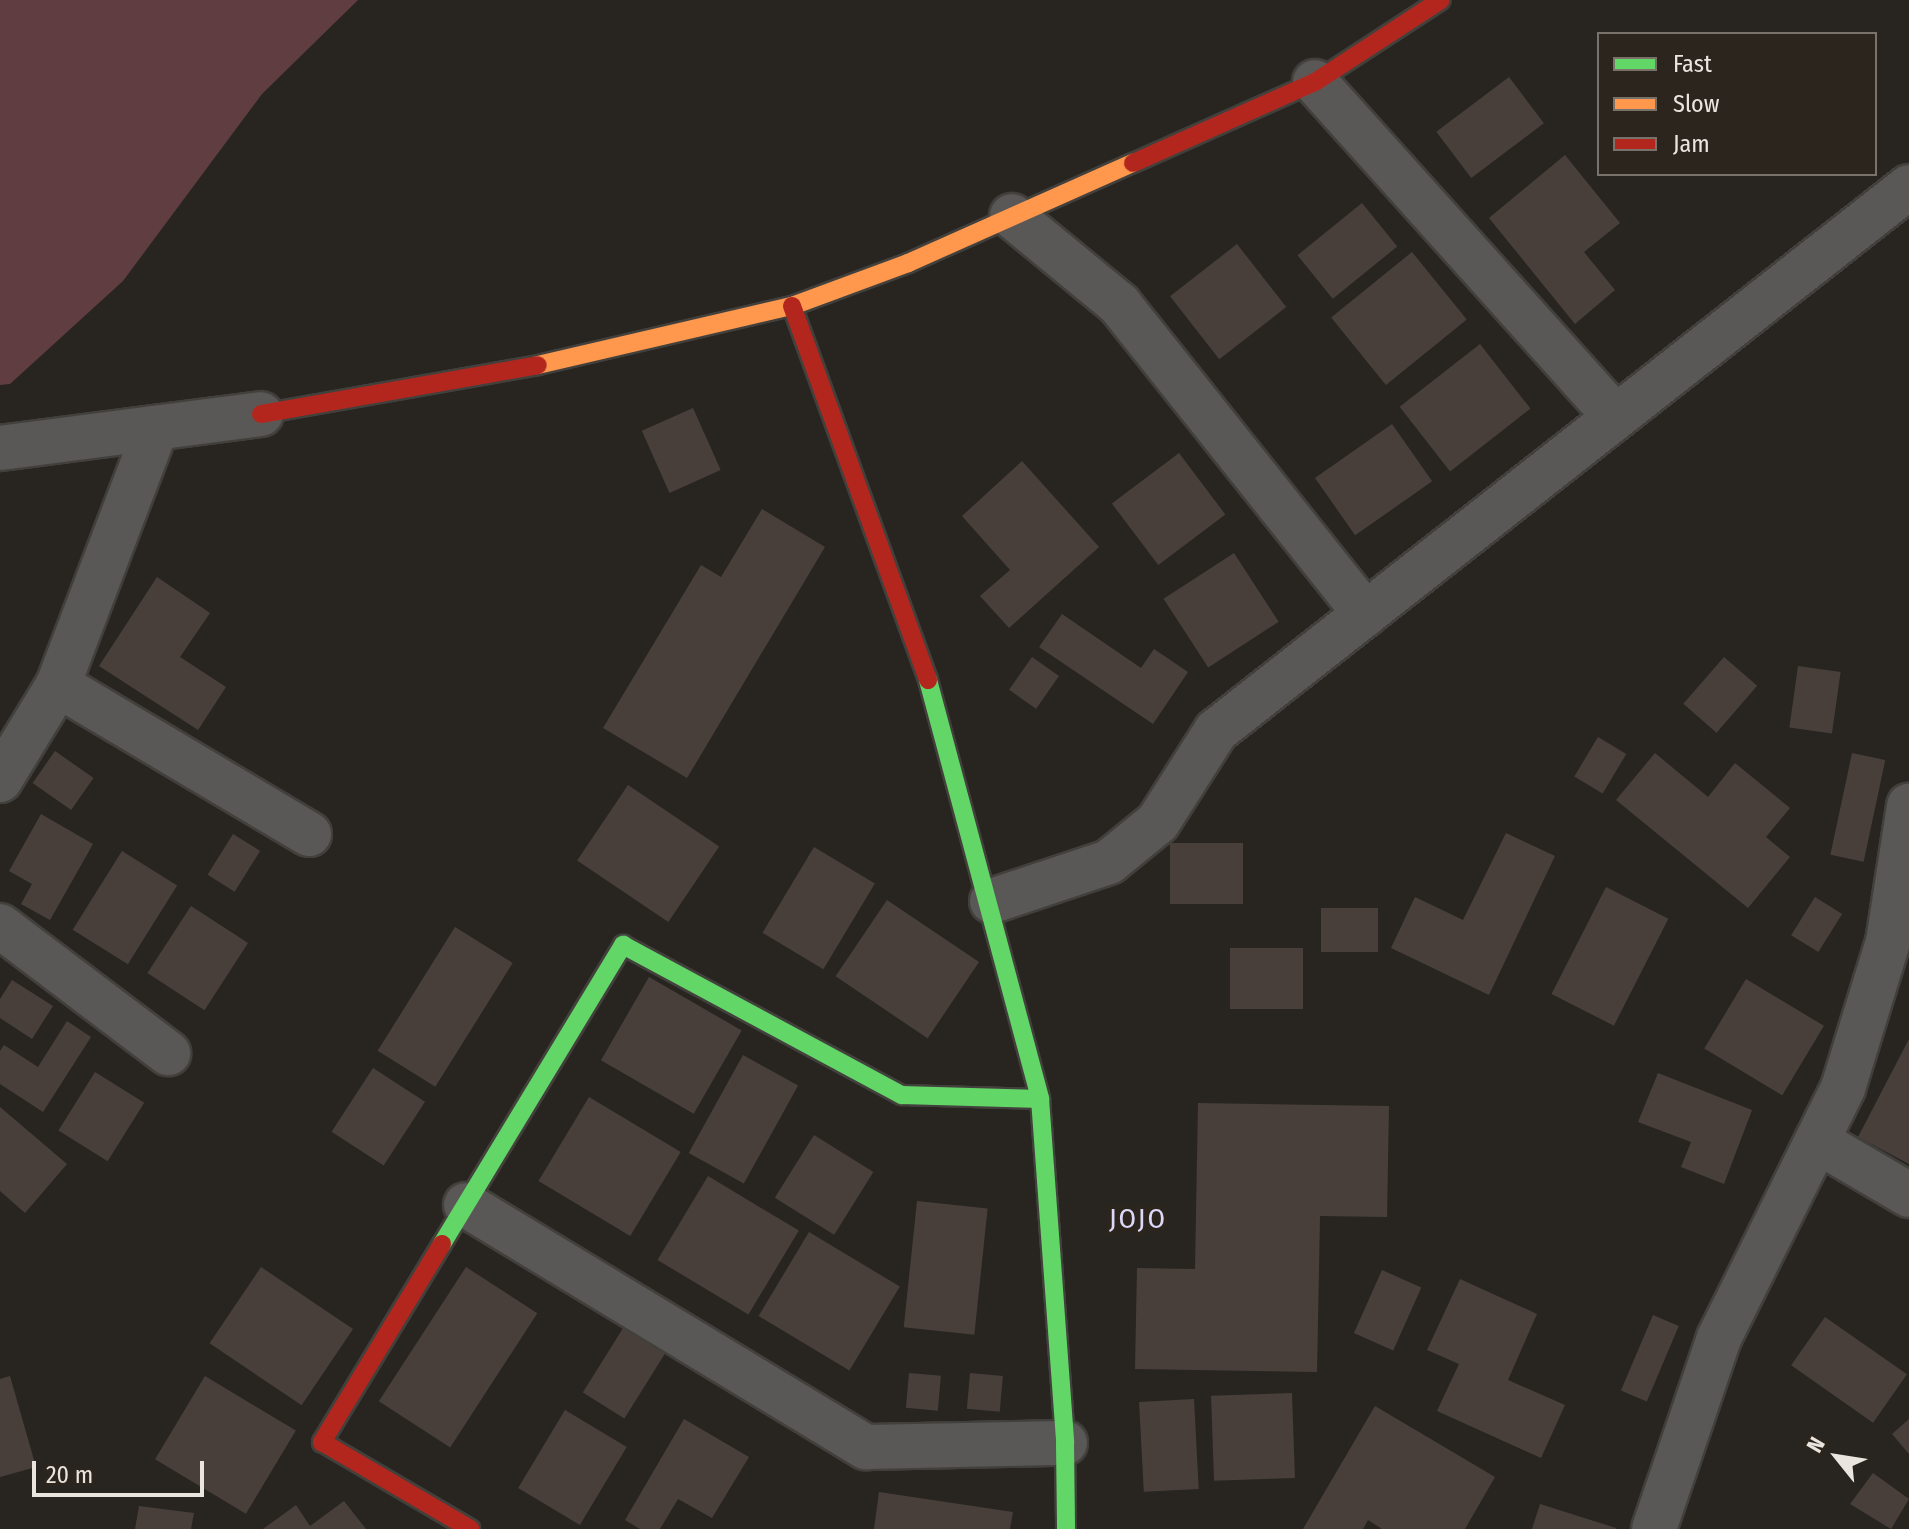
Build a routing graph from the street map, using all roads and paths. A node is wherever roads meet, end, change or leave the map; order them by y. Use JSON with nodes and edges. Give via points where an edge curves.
{"nodes":[{"id":1,"x":1441,"y":0,"type":"edge"},
{"id":2,"x":1315,"y":82,"type":"junction"},
{"id":3,"x":1909,"y":187,"type":"edge"},
{"id":4,"x":1012,"y":216,"type":"junction"},
{"id":5,"x":792,"y":306,"type":"junction"},
{"id":6,"x":261,"y":414,"type":"joint"},
{"id":7,"x":1616,"y":417,"type":"junction"},
{"id":8,"x":156,"y":428,"type":"junction"},
{"id":9,"x":0,"y":448,"type":"edge"},
{"id":10,"x":1366,"y":614,"type":"junction"},
{"id":11,"x":58,"y":685,"type":"junction"},
{"id":12,"x":0,"y":780,"type":"edge"},
{"id":13,"x":1909,"y":806,"type":"edge"},
{"id":14,"x":309,"y":834,"type":"dead end"},
{"id":15,"x":992,"y":901,"type":"junction"},
{"id":16,"x":0,"y":926,"type":"edge"},
{"id":17,"x":168,"y":1053,"type":"dead end"},
{"id":18,"x":1040,"y":1099,"type":"junction"},
{"id":19,"x":1817,"y":1141,"type":"junction"},
{"id":20,"x":1909,"y":1195,"type":"edge"},
{"id":21,"x":466,"y":1205,"type":"junction"},
{"id":22,"x":1065,"y":1443,"type":"junction"},
{"id":23,"x":470,"y":1529,"type":"edge"},
{"id":24,"x":1066,"y":1529,"type":"edge"},
{"id":25,"x":1654,"y":1529,"type":"edge"}],
"edges":[{"from":1,"to":2,"type":"street"},
{"from":2,"to":4,"type":"street"},
{"from":2,"to":7,"type":"street"},
{"from":3,"to":7,"type":"street"},
{"from":4,"to":5,"type":"street"},
{"from":4,"to":10,"type":"street","via":[[1119,304]]},
{"from":5,"to":6,"type":"street","via":[[465,382]]},
{"from":5,"to":15,"type":"street","via":[[939,711]]},
{"from":6,"to":8,"type":"street"},
{"from":7,"to":10,"type":"street"},
{"from":8,"to":9,"type":"street"},
{"from":8,"to":11,"type":"street"},
{"from":10,"to":15,"type":"street","via":[[1216,731],[1158,822],[1109,862]]},
{"from":11,"to":12,"type":"street"},
{"from":11,"to":14,"type":"street"},
{"from":13,"to":19,"type":"street","via":[[1888,942],[1843,1088]]},
{"from":15,"to":18,"type":"street"},
{"from":16,"to":17,"type":"street"},
{"from":18,"to":21,"type":"street","via":[[902,1095],[623,945]]},
{"from":18,"to":22,"type":"street"},
{"from":19,"to":20,"type":"street"},
{"from":19,"to":25,"type":"street","via":[[1719,1338]]},
{"from":21,"to":22,"type":"street","via":[[866,1447]]},
{"from":21,"to":23,"type":"street","via":[[322,1442]]},
{"from":22,"to":24,"type":"street"}]}
